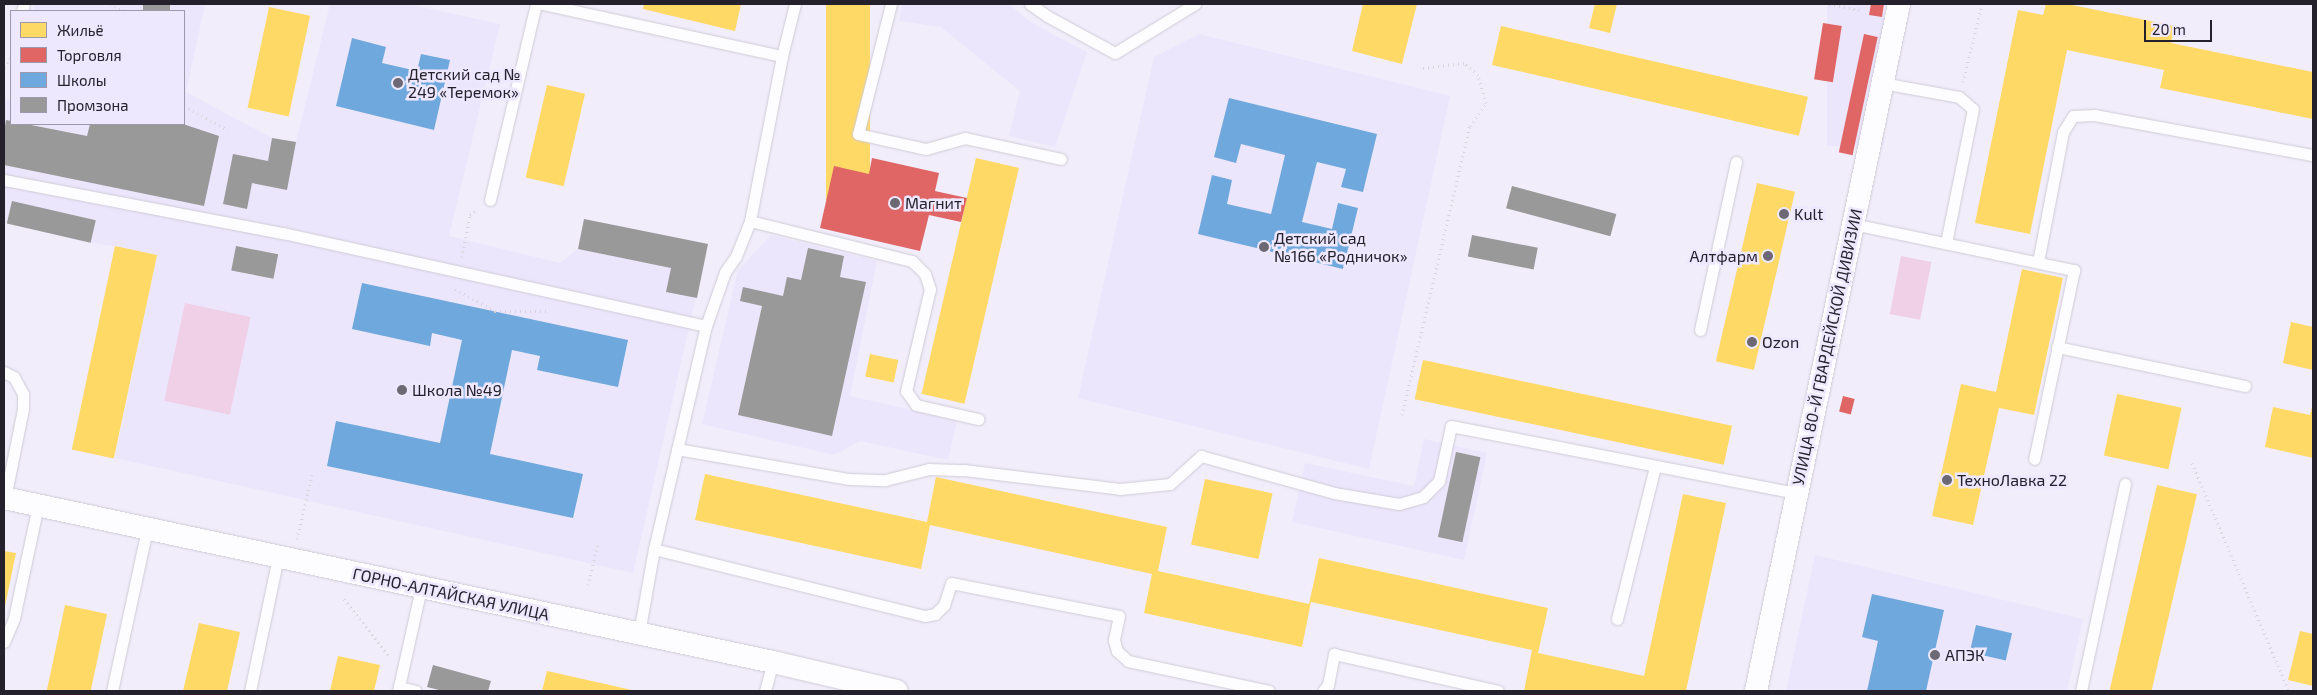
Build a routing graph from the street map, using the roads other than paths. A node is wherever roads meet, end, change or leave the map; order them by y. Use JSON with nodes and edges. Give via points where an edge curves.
{"nodes":[{"id":1,"x":536,"y":4,"type":"edge"},
{"id":2,"x":543,"y":4,"type":"edge"},
{"id":3,"x":795,"y":4,"type":"edge"},
{"id":4,"x":892,"y":4,"type":"edge"},
{"id":5,"x":1030,"y":4,"type":"edge"},
{"id":6,"x":1195,"y":4,"type":"edge"},
{"id":7,"x":1899,"y":4,"type":"edge"},
{"id":8,"x":782,"y":56,"type":"junction"},
{"id":9,"x":1882,"y":83,"type":"junction"},
{"id":10,"x":2313,"y":155,"type":"edge"},
{"id":11,"x":1061,"y":159,"type":"dead end"},
{"id":12,"x":1736,"y":162,"type":"dead end"},
{"id":13,"x":4,"y":180,"type":"edge"},
{"id":14,"x":490,"y":200,"type":"road end"},
{"id":15,"x":750,"y":221,"type":"junction"},
{"id":16,"x":1853,"y":224,"type":"junction"},
{"id":17,"x":1946,"y":243,"type":"junction"},
{"id":18,"x":2038,"y":262,"type":"junction"},
{"id":19,"x":706,"y":326,"type":"junction"},
{"id":20,"x":1700,"y":330,"type":"dead end"},
{"id":21,"x":2057,"y":348,"type":"junction"},
{"id":22,"x":4,"y":372,"type":"edge"},
{"id":23,"x":2245,"y":386,"type":"dead end"},
{"id":24,"x":978,"y":419,"type":"dead end"},
{"id":25,"x":677,"y":449,"type":"junction"},
{"id":26,"x":2034,"y":460,"type":"dead end"},
{"id":27,"x":1656,"y":467,"type":"junction"},
{"id":28,"x":2125,"y":484,"type":"dead end"},
{"id":29,"x":1797,"y":493,"type":"junction"},
{"id":30,"x":4,"y":498,"type":"edge"},
{"id":31,"x":38,"y":505,"type":"junction"},
{"id":32,"x":147,"y":529,"type":"junction"},
{"id":33,"x":654,"y":549,"type":"junction"},
{"id":34,"x":278,"y":557,"type":"junction"},
{"id":35,"x":421,"y":588,"type":"junction"},
{"id":36,"x":1617,"y":619,"type":"dead end"},
{"id":37,"x":639,"y":633,"type":"junction"},
{"id":38,"x":4,"y":642,"type":"edge"},
{"id":39,"x":772,"y":662,"type":"junction"},
{"id":40,"x":860,"y":687,"type":"edge"},
{"id":41,"x":398,"y":689,"type":"edge"},
{"id":42,"x":112,"y":691,"type":"edge"},
{"id":43,"x":250,"y":691,"type":"edge"},
{"id":44,"x":416,"y":691,"type":"edge"},
{"id":45,"x":765,"y":691,"type":"edge"},
{"id":46,"x":897,"y":691,"type":"edge"},
{"id":47,"x":1268,"y":691,"type":"edge"},
{"id":48,"x":1323,"y":691,"type":"edge"},
{"id":49,"x":1498,"y":691,"type":"edge"},
{"id":50,"x":1756,"y":691,"type":"edge"},
{"id":51,"x":2081,"y":691,"type":"edge"}],
"edges":[{"from":1,"to":14,"type":"lane"},
{"from":2,"to":8,"type":"lane"},
{"from":3,"to":8,"type":"lane"},
{"from":4,"to":11,"type":"lane","via":[[858,134],[926,149],[966,138]]},
{"from":5,"to":6,"type":"lane","via":[[1115,53]]},
{"from":7,"to":9,"type":"street","name":"УЛИЦА 80-Й ГВАРДЕЙСКОЙ ДИВИЗИИ"},
{"from":8,"to":15,"type":"lane"},
{"from":9,"to":16,"type":"street","name":"УЛИЦА 80-Й ГВАРДЕЙСКОЙ ДИВИЗИИ"},
{"from":9,"to":17,"type":"lane","via":[[1959,97],[1973,109]]},
{"from":10,"to":18,"type":"lane","via":[[2094,114],[2072,116],[2063,132]]},
{"from":12,"to":20,"type":"lane"},
{"from":13,"to":19,"type":"lane","via":[[282,233]]},
{"from":15,"to":19,"type":"lane"},
{"from":15,"to":24,"type":"lane","via":[[912,261],[925,274],[930,289],[906,391],[916,405]]},
{"from":16,"to":17,"type":"lane"},
{"from":16,"to":29,"type":"street","name":"УЛИЦА 80-Й ГВАРДЕЙСКОЙ ДИВИЗИИ"},
{"from":17,"to":18,"type":"lane"},
{"from":18,"to":21,"type":"lane","via":[[2074,270]]},
{"from":19,"to":25,"type":"lane"},
{"from":21,"to":23,"type":"lane"},
{"from":21,"to":26,"type":"lane"},
{"from":22,"to":30,"type":"lane","via":[[14,377],[23,394],[23,409]]},
{"from":25,"to":27,"type":"lane","via":[[849,479],[885,480],[929,469],[964,470],[1120,489],[1170,484],[1201,456],[1334,493],[1399,504],[1423,496],[1439,481],[1451,426]]},
{"from":25,"to":33,"type":"lane"},
{"from":27,"to":29,"type":"lane"},
{"from":27,"to":36,"type":"lane"},
{"from":28,"to":51,"type":"lane"},
{"from":29,"to":50,"type":"street","name":"УЛИЦА 80-Й ГВАРДЕЙСКОЙ ДИВИЗИИ"},
{"from":30,"to":31,"type":"street","name":"ГОРНО-АЛТАЙСКАЯ УЛИЦА"},
{"from":31,"to":32,"type":"street","name":"ГОРНО-АЛТАЙСКАЯ УЛИЦА"},
{"from":31,"to":38,"type":"lane","via":[[14,618]]},
{"from":32,"to":34,"type":"street","name":"ГОРНО-АЛТАЙСКАЯ УЛИЦА"},
{"from":32,"to":42,"type":"lane"},
{"from":33,"to":37,"type":"lane"},
{"from":33,"to":47,"type":"lane","via":[[924,616],[935,614],[944,605],[951,583],[1119,616],[1114,640],[1117,651],[1128,662]]},
{"from":34,"to":35,"type":"street","name":"ГОРНО-АЛТАЙСКАЯ УЛИЦА"},
{"from":34,"to":43,"type":"lane"},
{"from":35,"to":37,"type":"street","name":"ГОРНО-АЛТАЙСКАЯ УЛИЦА"},
{"from":35,"to":41,"type":"lane"},
{"from":37,"to":39,"type":"street","name":"ГОРНО-АЛТАЙСКАЯ УЛИЦА"},
{"from":39,"to":40,"type":"street","name":"ГОРНО-АЛТАЙСКАЯ УЛИЦА"},
{"from":39,"to":45,"type":"lane"},
{"from":40,"to":46,"type":"street","name":"ГОРНО-АЛТАЙСКАЯ УЛИЦА"},
{"from":41,"to":44,"type":"lane"},
{"from":48,"to":49,"type":"lane","via":[[1328,685],[1334,654]]}]}
